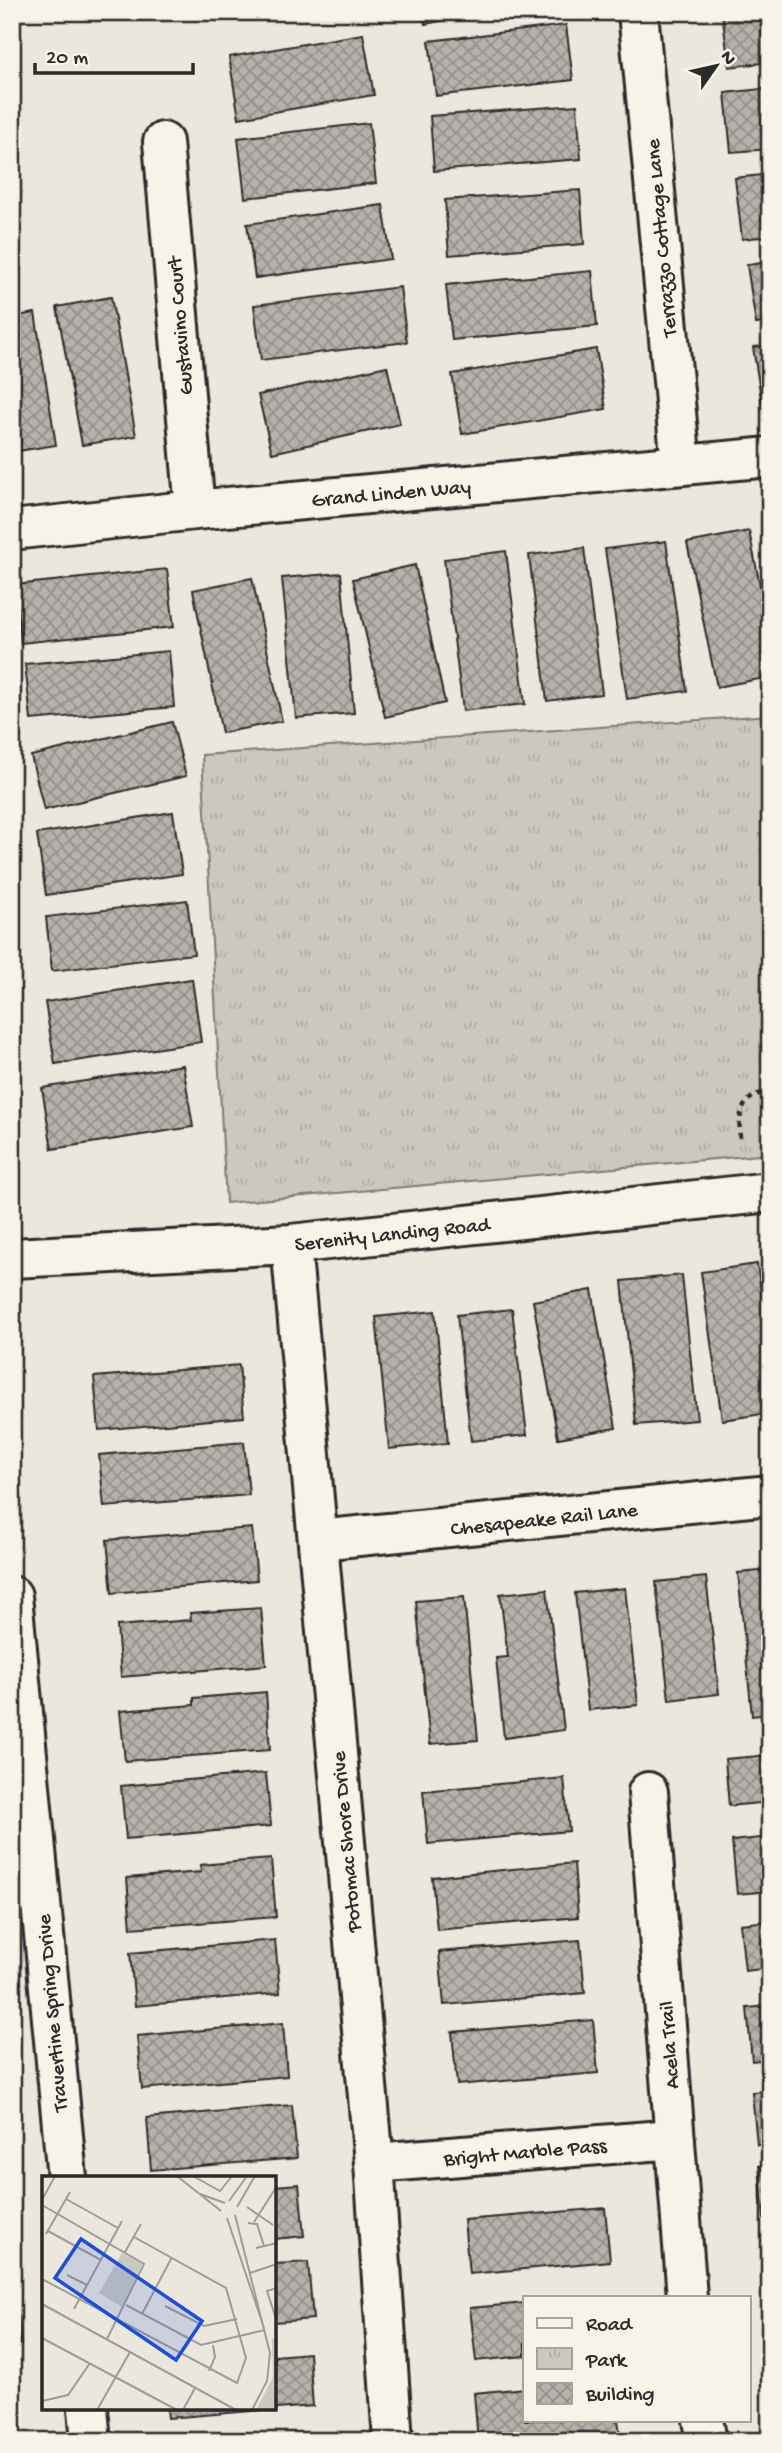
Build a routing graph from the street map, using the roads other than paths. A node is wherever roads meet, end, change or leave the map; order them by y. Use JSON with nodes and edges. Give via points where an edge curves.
{"nodes":[{"id":1,"x":638,"y":12,"type":"edge"},
{"id":2,"x":163,"y":142,"type":"dead end"},
{"id":3,"x":770,"y":457,"type":"edge"},
{"id":4,"x":681,"y":465,"type":"junction"},
{"id":5,"x":195,"y":510,"type":"junction"},
{"id":6,"x":12,"y":530,"type":"edge"},
{"id":7,"x":770,"y":1192,"type":"edge"},
{"id":8,"x":291,"y":1244,"type":"junction"},
{"id":9,"x":12,"y":1258,"type":"edge"},
{"id":10,"x":770,"y":1495,"type":"edge"},
{"id":11,"x":318,"y":1540,"type":"junction"},
{"id":12,"x":12,"y":1597,"type":"edge"},
{"id":13,"x":648,"y":1792,"type":"dead end"},
{"id":14,"x":676,"y":2139,"type":"junction"},
{"id":15,"x":374,"y":2163,"type":"junction"},
{"id":16,"x":66,"y":2176,"type":"edge"},
{"id":17,"x":687,"y":2296,"type":"edge"},
{"id":18,"x":88,"y":2411,"type":"edge"},
{"id":19,"x":703,"y":2422,"type":"edge"},
{"id":20,"x":91,"y":2441,"type":"edge"},
{"id":21,"x":393,"y":2441,"type":"edge"},
{"id":22,"x":707,"y":2441,"type":"edge"}],
"edges":[{"from":1,"to":4,"type":"street","name":"Terrazzo Cottage Lane"},
{"from":2,"to":5,"type":"street","name":"Gustavino Court"},
{"from":3,"to":4,"type":"street","name":"Grand Linden Way"},
{"from":4,"to":5,"type":"street","name":"Grand Linden Way"},
{"from":5,"to":6,"type":"street","name":"Grand Linden Way"},
{"from":7,"to":8,"type":"street","name":"Serenity Landing Road"},
{"from":8,"to":9,"type":"street","name":"Serenity Landing Road"},
{"from":8,"to":11,"type":"street","name":"Potomac Shore Drive"},
{"from":10,"to":11,"type":"street","name":"Chesapeake Rail Lane"},
{"from":11,"to":15,"type":"street","name":"Potomac Shore Drive"},
{"from":12,"to":16,"type":"street","name":"Travertine Spring Drive"},
{"from":13,"to":14,"type":"street","name":"Acela Trail"},
{"from":14,"to":15,"type":"street","name":"Bright Marble Pass"},
{"from":14,"to":17,"type":"street","name":"Acela Trail"},
{"from":15,"to":21,"type":"street","name":"Potomac Shore Drive"},
{"from":18,"to":20,"type":"street"},
{"from":19,"to":22,"type":"street"}]}
